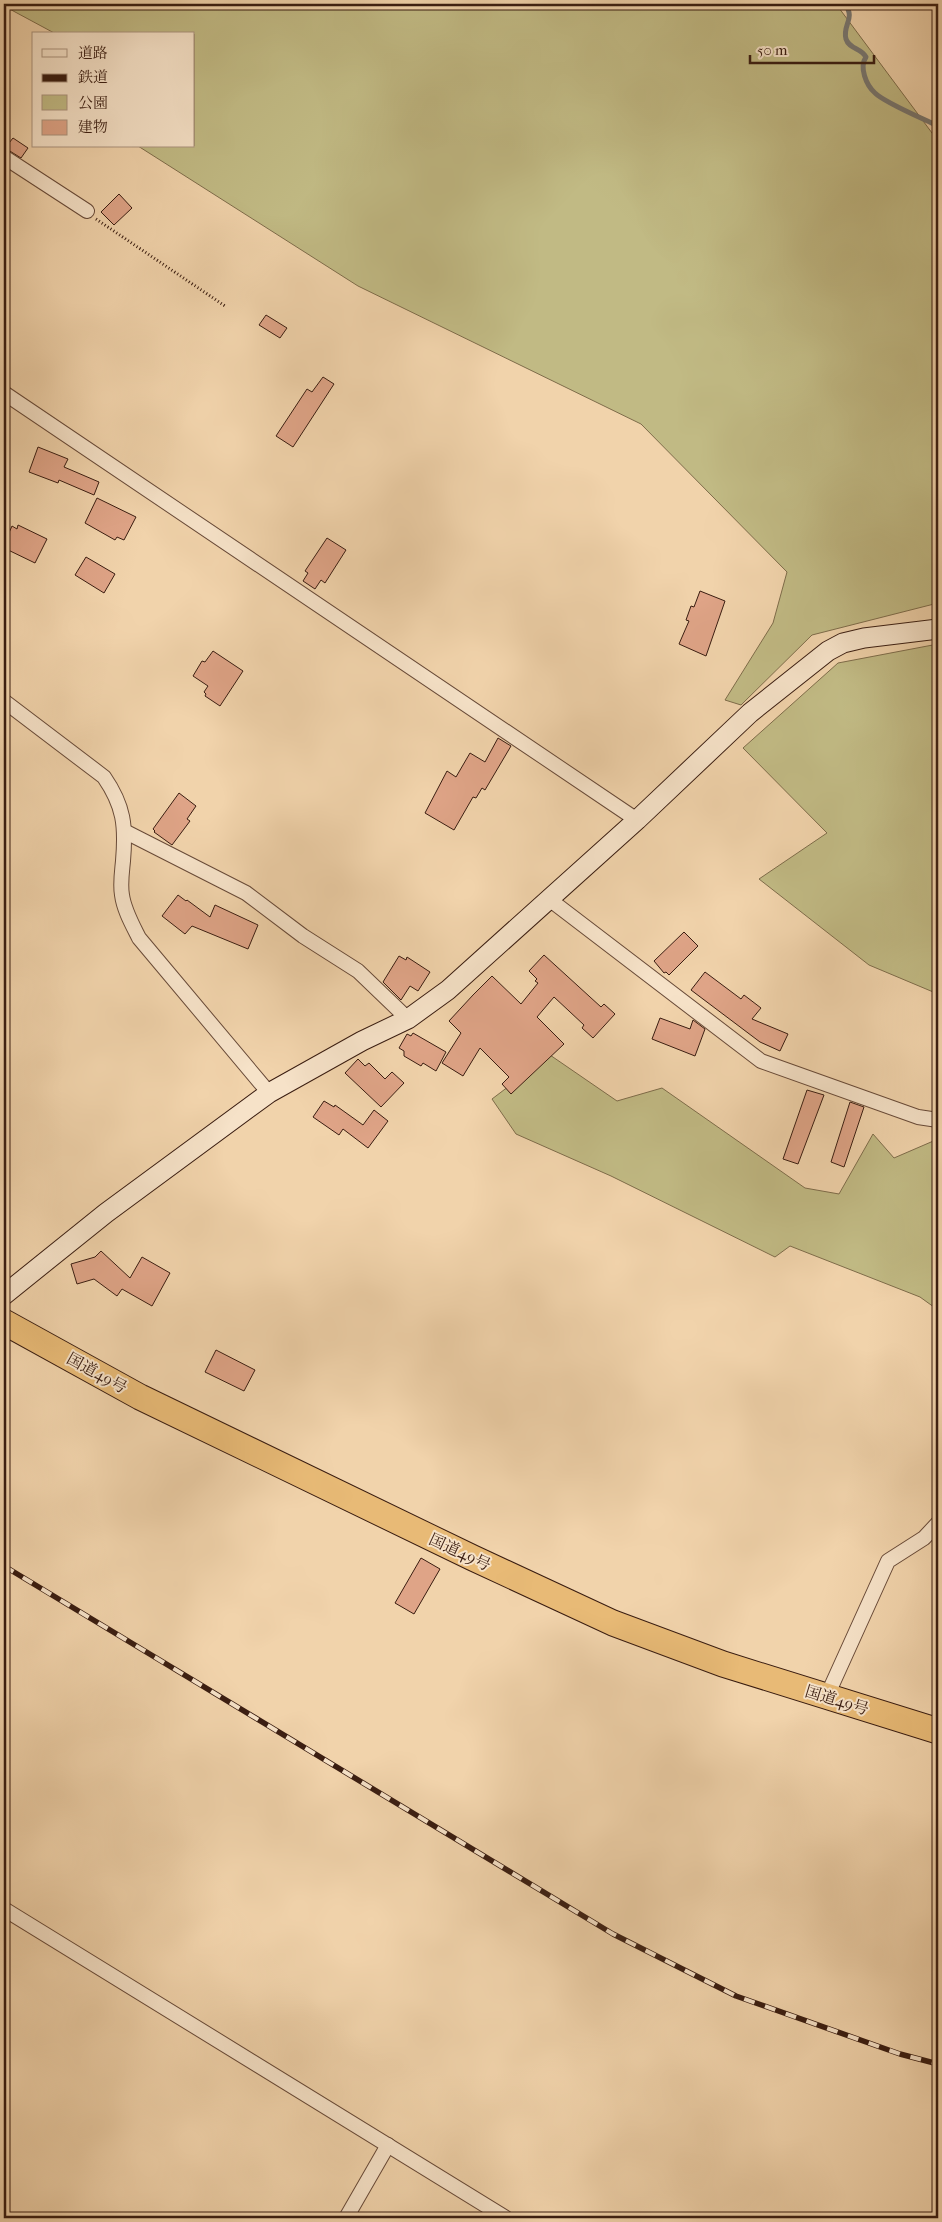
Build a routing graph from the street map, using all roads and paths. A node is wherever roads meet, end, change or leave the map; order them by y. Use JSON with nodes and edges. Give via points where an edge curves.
{"nodes":[{"id":1,"x":4,"y":157,"type":"edge"},
{"id":2,"x":86,"y":211,"type":"joint"},
{"id":3,"x":225,"y":306,"type":"dead end"},
{"id":4,"x":4,"y":393,"type":"edge"},
{"id":5,"x":938,"y":629,"type":"edge"},
{"id":6,"x":4,"y":701,"type":"edge"},
{"id":7,"x":637,"y":820,"type":"junction"},
{"id":8,"x":124,"y":831,"type":"junction"},
{"id":9,"x":549,"y":899,"type":"junction"},
{"id":10,"x":408,"y":1019,"type":"junction"},
{"id":11,"x":269,"y":1093,"type":"junction"},
{"id":12,"x":938,"y":1120,"type":"edge"},
{"id":13,"x":4,"y":1295,"type":"edge"},
{"id":14,"x":4,"y":1322,"type":"edge"},
{"id":15,"x":938,"y":1523,"type":"edge"},
{"id":16,"x":826,"y":1698,"type":"junction"},
{"id":17,"x":938,"y":1731,"type":"edge"},
{"id":18,"x":4,"y":1909,"type":"edge"},
{"id":19,"x":388,"y":2145,"type":"junction"},
{"id":20,"x":346,"y":2218,"type":"edge"},
{"id":21,"x":506,"y":2218,"type":"edge"}],
"edges":[{"from":1,"to":2,"type":"street"},
{"from":2,"to":3,"type":"path"},
{"from":4,"to":7,"type":"street"},
{"from":5,"to":7,"type":"street","via":[[864,638],[834,647],[750,713]]},
{"from":6,"to":8,"type":"street","via":[[104,777],[120,804]]},
{"from":7,"to":9,"type":"street"},
{"from":8,"to":10,"type":"street","via":[[246,893],[303,936],[358,971]]},
{"from":8,"to":11,"type":"street","via":[[121,894],[129,920],[139,938]]},
{"from":9,"to":10,"type":"street","via":[[448,990]]},
{"from":9,"to":12,"type":"street","via":[[761,1060],[918,1117]]},
{"from":10,"to":11,"type":"street"},
{"from":11,"to":13,"type":"street","via":[[106,1213]]},
{"from":14,"to":16,"type":"highway","name":"国道49号","via":[[140,1397],[596,1615],[723,1664]]},
{"from":15,"to":16,"type":"street","via":[[924,1538],[888,1561]]},
{"from":16,"to":17,"type":"highway","name":"国道49号"},
{"from":18,"to":19,"type":"street"},
{"from":19,"to":20,"type":"street"},
{"from":19,"to":21,"type":"street"}]}
